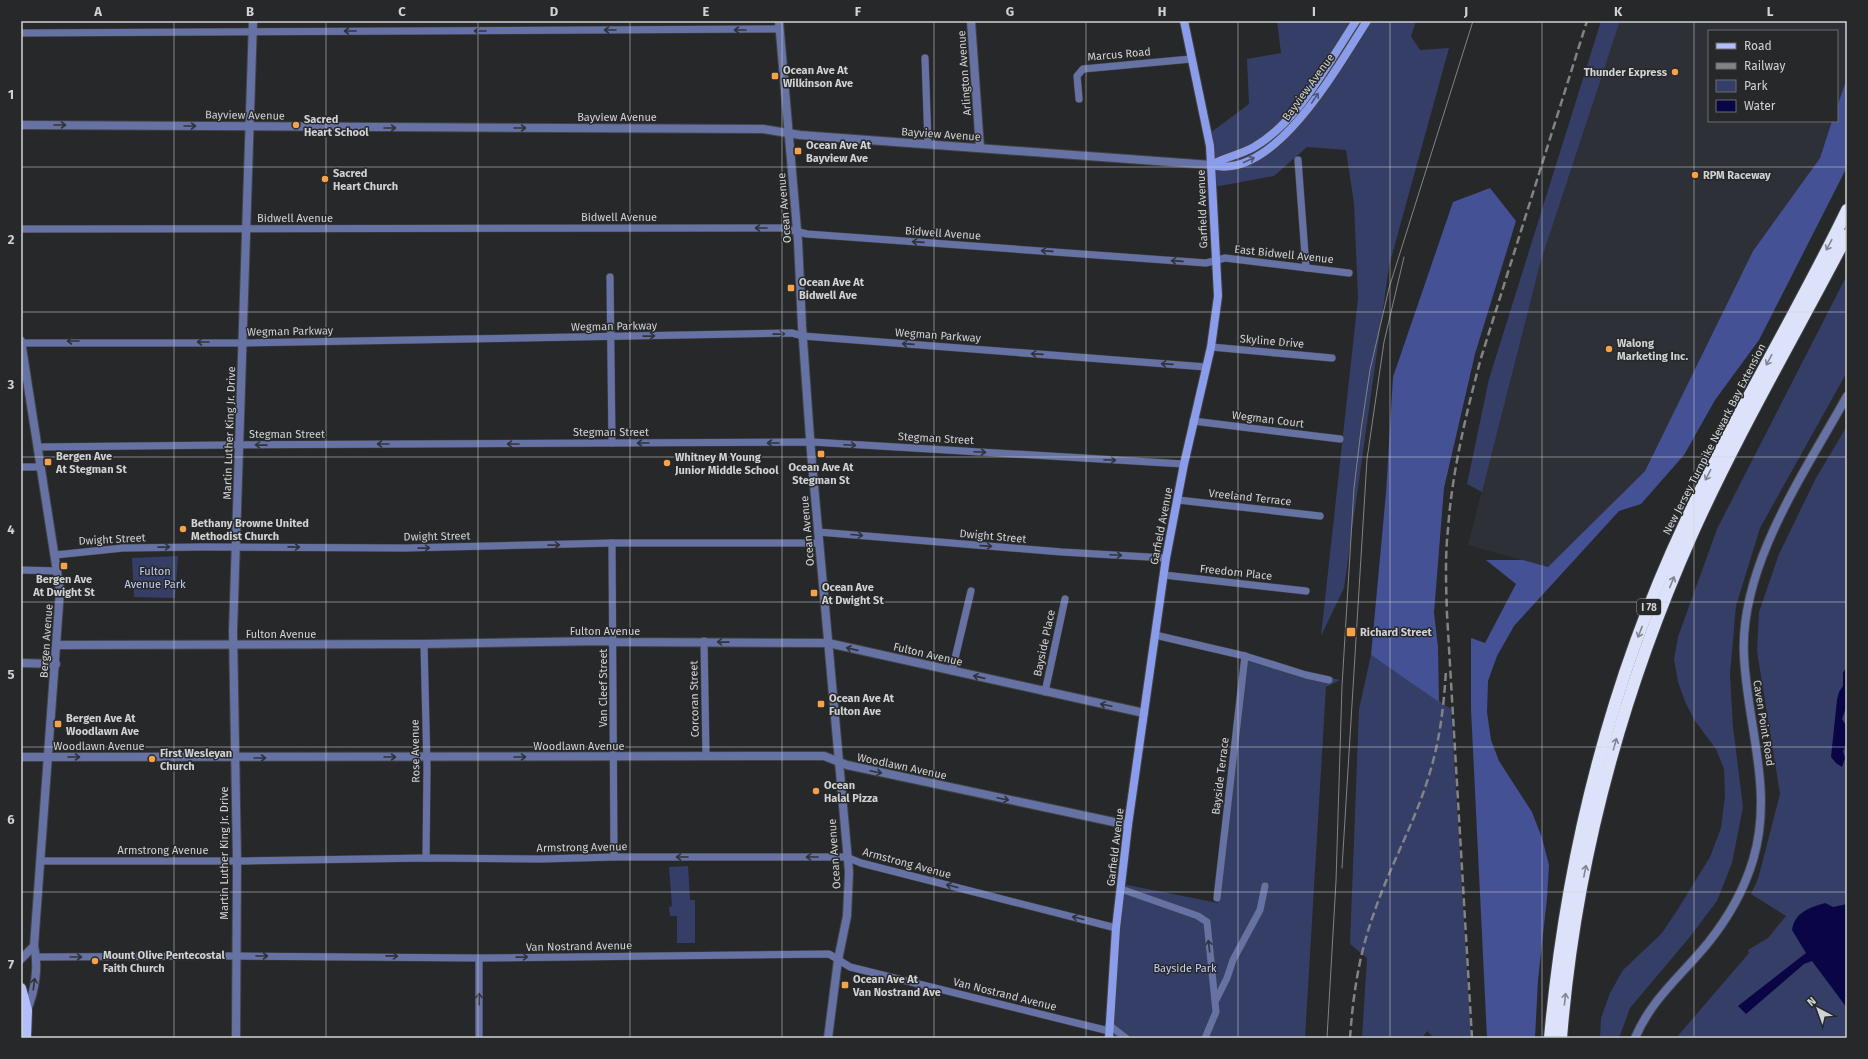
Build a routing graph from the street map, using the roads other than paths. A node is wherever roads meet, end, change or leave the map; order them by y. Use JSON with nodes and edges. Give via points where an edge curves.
{"nodes":[{"id":1,"x":253,"y":21,"type":"edge"},
{"id":2,"x":971,"y":21,"type":"edge"},
{"id":3,"x":1184,"y":21,"type":"edge"},
{"id":4,"x":1356,"y":21,"type":"edge"},
{"id":5,"x":1367,"y":21,"type":"edge"},
{"id":6,"x":779,"y":25,"type":"edge"},
{"id":7,"x":253,"y":32,"type":"junction"},
{"id":8,"x":21,"y":33,"type":"edge"},
{"id":9,"x":926,"y":58,"type":"dead end"},
{"id":10,"x":1191,"y":59,"type":"junction"},
{"id":11,"x":1078,"y":99,"type":"dead end"},
{"id":12,"x":21,"y":125,"type":"edge"},
{"id":13,"x":250,"y":126,"type":"junction"},
{"id":14,"x":788,"y":132,"type":"junction"},
{"id":15,"x":928,"y":144,"type":"junction"},
{"id":16,"x":980,"y":148,"type":"junction"},
{"id":17,"x":1298,"y":160,"type":"dead end"},
{"id":18,"x":1211,"y":164,"type":"junction"},
{"id":19,"x":1847,"y":210,"type":"edge"},
{"id":20,"x":21,"y":229,"type":"edge"},
{"id":21,"x":247,"y":229,"type":"junction"},
{"id":22,"x":797,"y":232,"type":"junction"},
{"id":23,"x":1847,"y":235,"type":"edge"},
{"id":24,"x":1216,"y":261,"type":"junction"},
{"id":25,"x":1306,"y":268,"type":"junction"},
{"id":26,"x":1349,"y":272,"type":"dead end"},
{"id":27,"x":610,"y":277,"type":"dead end"},
{"id":28,"x":803,"y":336,"type":"junction"},
{"id":29,"x":610,"y":337,"type":"junction"},
{"id":30,"x":21,"y":342,"type":"edge"},
{"id":31,"x":242,"y":343,"type":"junction"},
{"id":32,"x":1211,"y":347,"type":"junction"},
{"id":33,"x":1332,"y":358,"type":"dead end"},
{"id":34,"x":1206,"y":367,"type":"junction"},
{"id":35,"x":1847,"y":396,"type":"edge"},
{"id":36,"x":1193,"y":421,"type":"junction"},
{"id":37,"x":1340,"y":439,"type":"dead end"},
{"id":38,"x":812,"y":442,"type":"junction"},
{"id":39,"x":612,"y":443,"type":"junction"},
{"id":40,"x":240,"y":445,"type":"junction"},
{"id":41,"x":38,"y":447,"type":"junction"},
{"id":42,"x":1184,"y":464,"type":"junction"},
{"id":43,"x":21,"y":467,"type":"edge"},
{"id":44,"x":41,"y":467,"type":"junction"},
{"id":45,"x":1178,"y":500,"type":"junction"},
{"id":46,"x":1320,"y":516,"type":"dead end"},
{"id":47,"x":818,"y":532,"type":"junction"},
{"id":48,"x":612,"y":543,"type":"junction"},
{"id":49,"x":819,"y":543,"type":"junction"},
{"id":50,"x":236,"y":547,"type":"junction"},
{"id":51,"x":55,"y":555,"type":"junction"},
{"id":52,"x":1166,"y":558,"type":"junction"},
{"id":53,"x":21,"y":570,"type":"edge"},
{"id":54,"x":58,"y":571,"type":"junction"},
{"id":55,"x":1164,"y":575,"type":"junction"},
{"id":56,"x":971,"y":591,"type":"dead end"},
{"id":57,"x":1306,"y":591,"type":"dead end"},
{"id":58,"x":1065,"y":599,"type":"dead end"},
{"id":59,"x":1155,"y":635,"type":"junction"},
{"id":60,"x":704,"y":641,"type":"junction"},
{"id":61,"x":614,"y":642,"type":"junction"},
{"id":62,"x":828,"y":643,"type":"junction"},
{"id":63,"x":424,"y":644,"type":"junction"},
{"id":64,"x":57,"y":645,"type":"junction"},
{"id":65,"x":234,"y":645,"type":"junction"},
{"id":66,"x":1245,"y":656,"type":"junction"},
{"id":67,"x":21,"y":663,"type":"edge"},
{"id":68,"x":56,"y":664,"type":"junction"},
{"id":69,"x":952,"y":671,"type":"junction"},
{"id":70,"x":1329,"y":680,"type":"dead end"},
{"id":71,"x":1045,"y":692,"type":"junction"},
{"id":72,"x":1144,"y":713,"type":"junction"},
{"id":73,"x":706,"y":756,"type":"junction"},
{"id":74,"x":21,"y":757,"type":"edge"},
{"id":75,"x":48,"y":757,"type":"junction"},
{"id":76,"x":427,"y":757,"type":"junction"},
{"id":77,"x":614,"y":757,"type":"junction"},
{"id":78,"x":235,"y":758,"type":"junction"},
{"id":79,"x":838,"y":761,"type":"junction"},
{"id":80,"x":1128,"y":825,"type":"junction"},
{"id":81,"x":614,"y":857,"type":"junction"},
{"id":82,"x":846,"y":857,"type":"junction"},
{"id":83,"x":426,"y":858,"type":"junction"},
{"id":84,"x":40,"y":860,"type":"junction"},
{"id":85,"x":236,"y":861,"type":"junction"},
{"id":86,"x":1265,"y":886,"type":"dead end"},
{"id":87,"x":1121,"y":890,"type":"junction"},
{"id":88,"x":1217,"y":898,"type":"dead end"},
{"id":89,"x":1116,"y":928,"type":"junction"},
{"id":90,"x":34,"y":946,"type":"junction"},
{"id":91,"x":235,"y":956,"type":"junction"},
{"id":92,"x":37,"y":957,"type":"junction"},
{"id":93,"x":479,"y":958,"type":"junction"},
{"id":94,"x":21,"y":959,"type":"edge"},
{"id":95,"x":838,"y":960,"type":"junction"},
{"id":96,"x":21,"y":988,"type":"edge"},
{"id":97,"x":1216,"y":1000,"type":"junction"},
{"id":98,"x":27,"y":1010,"type":"junction"},
{"id":99,"x":1109,"y":1031,"type":"edge"},
{"id":100,"x":26,"y":1038,"type":"edge"},
{"id":101,"x":236,"y":1038,"type":"edge"},
{"id":102,"x":479,"y":1038,"type":"edge"},
{"id":103,"x":828,"y":1038,"type":"edge"},
{"id":104,"x":1126,"y":1038,"type":"edge"},
{"id":105,"x":1205,"y":1038,"type":"edge"},
{"id":106,"x":1550,"y":1038,"type":"edge"},
{"id":107,"x":1562,"y":1038,"type":"edge"},
{"id":108,"x":1635,"y":1038,"type":"edge"}],
"edges":[{"from":1,"to":7,"type":"street","name":"Martin Luther King Jr. Drive"},
{"from":2,"to":16,"type":"street","name":"Arlington Avenue"},
{"from":3,"to":10,"type":"main road","name":"Garfield Avenue"},
{"from":4,"to":18,"type":"main road","name":"Bayview Avenue","via":[[1304,99],[1285,122],[1253,148]]},
{"from":18,"to":5,"type":"main road","name":"Bayview Avenue","one_way":true,"via":[[1226,167],[1250,160],[1269,149],[1292,129]]},
{"from":6,"to":7,"type":"street","one_way":true},
{"from":6,"to":14,"type":"street","name":"Ocean Avenue"},
{"from":7,"to":8,"type":"street"},
{"from":7,"to":13,"type":"street","name":"Martin Luther King Jr. Drive"},
{"from":9,"to":15,"type":"street"},
{"from":10,"to":11,"type":"street","name":"Marcus Road","via":[[1083,69],[1077,76]]},
{"from":10,"to":18,"type":"main road","name":"Garfield Avenue"},
{"from":12,"to":13,"type":"street","name":"Bayview Avenue","one_way":true},
{"from":13,"to":14,"type":"street","name":"Bayview Avenue","one_way":true,"via":[[747,129]]},
{"from":13,"to":21,"type":"street","name":"Martin Luther King Jr. Drive"},
{"from":14,"to":15,"type":"street","name":"Bayview Avenue"},
{"from":14,"to":22,"type":"street","name":"Ocean Avenue"},
{"from":15,"to":16,"type":"street","name":"Bayview Avenue"},
{"from":16,"to":18,"type":"street","name":"Bayview Avenue"},
{"from":17,"to":25,"type":"street"},
{"from":18,"to":24,"type":"main road","name":"Garfield Avenue"},
{"from":19,"to":106,"type":"highway","name":"New Jersey Turnpike Newark Bay Extension","number":"I 78","one_way":true,"via":[[1700,490],[1667,563],[1633,649],[1605,737],[1578,844],[1562,935]]},
{"from":20,"to":21,"type":"street","name":"Bidwell Avenue"},
{"from":22,"to":21,"type":"street","name":"Bidwell Avenue","one_way":true,"via":[[784,228]]},
{"from":21,"to":31,"type":"street","name":"Martin Luther King Jr. Drive"},
{"from":24,"to":22,"type":"street","name":"Bidwell Avenue","one_way":true,"via":[[1206,263]]},
{"from":22,"to":28,"type":"street","name":"Ocean Avenue"},
{"from":107,"to":23,"type":"highway","name":"New Jersey Turnpike Newark Bay Extension","number":"I 78","one_way":true,"via":[[1572,942],[1589,849],[1616,742],[1644,652],[1678,566],[1715,486]]},
{"from":24,"to":25,"type":"street","name":"East Bidwell Avenue","via":[[1225,258]]},
{"from":24,"to":32,"type":"main road","name":"Garfield Avenue","via":[[1218,296]]},
{"from":25,"to":26,"type":"street","name":"East Bidwell Avenue"},
{"from":27,"to":29,"type":"street"},
{"from":29,"to":28,"type":"street","name":"Wegman Parkway","one_way":true,"via":[[792,333]]},
{"from":34,"to":28,"type":"street","name":"Wegman Parkway","one_way":true},
{"from":28,"to":38,"type":"street","name":"Ocean Avenue"},
{"from":29,"to":31,"type":"street","name":"Wegman Parkway"},
{"from":29,"to":39,"type":"street"},
{"from":31,"to":30,"type":"street","name":"Wegman Parkway","one_way":true},
{"from":30,"to":41,"type":"street","name":"Bergen Avenue"},
{"from":31,"to":40,"type":"street","name":"Martin Luther King Jr. Drive"},
{"from":32,"to":33,"type":"street","name":"Skyline Drive"},
{"from":32,"to":34,"type":"main road","name":"Garfield Avenue"},
{"from":34,"to":36,"type":"main road","name":"Garfield Avenue"},
{"from":35,"to":108,"type":"street","name":"Caven Point Road","via":[[1771,534],[1748,598],[1744,626],[1744,655],[1762,798],[1754,859],[1743,887],[1726,918],[1707,944],[1651,1008]]},
{"from":36,"to":37,"type":"street","name":"Wegman Court"},
{"from":36,"to":42,"type":"main road","name":"Garfield Avenue"},
{"from":38,"to":39,"type":"street","name":"Stegman Street","one_way":true},
{"from":38,"to":42,"type":"street","name":"Stegman Street","one_way":true},
{"from":38,"to":47,"type":"street","name":"Ocean Avenue"},
{"from":39,"to":40,"type":"street","name":"Stegman Street","one_way":true},
{"from":40,"to":41,"type":"street","name":"Stegman Street"},
{"from":40,"to":50,"type":"street","name":"Martin Luther King Jr. Drive"},
{"from":41,"to":44,"type":"street","name":"Bergen Avenue"},
{"from":42,"to":45,"type":"main road","name":"Garfield Avenue"},
{"from":43,"to":44,"type":"street"},
{"from":44,"to":51,"type":"street","name":"Bergen Avenue"},
{"from":45,"to":46,"type":"street","name":"Vreeland Terrace"},
{"from":45,"to":52,"type":"main road","name":"Garfield Avenue"},
{"from":47,"to":49,"type":"street","name":"Ocean Avenue"},
{"from":47,"to":52,"type":"street","name":"Dwight Street","one_way":true},
{"from":48,"to":49,"type":"street","name":"Dwight Street"},
{"from":50,"to":48,"type":"street","name":"Dwight Street","one_way":true,"via":[[405,548]]},
{"from":48,"to":61,"type":"street","name":"Van Cleef Street"},
{"from":49,"to":62,"type":"street","name":"Ocean Avenue"},
{"from":51,"to":50,"type":"street","name":"Dwight Street","one_way":true,"via":[[123,548]]},
{"from":50,"to":65,"type":"street","name":"Martin Luther King Jr. Drive"},
{"from":51,"to":54,"type":"street","name":"Bergen Avenue"},
{"from":52,"to":55,"type":"main road","name":"Garfield Avenue"},
{"from":53,"to":54,"type":"street"},
{"from":54,"to":64,"type":"street","name":"Bergen Avenue","via":[[60,591]]},
{"from":55,"to":57,"type":"street","name":"Freedom Place"},
{"from":55,"to":59,"type":"main road","name":"Garfield Avenue"},
{"from":56,"to":69,"type":"street"},
{"from":58,"to":71,"type":"street","name":"Bayside Place"},
{"from":59,"to":66,"type":"street"},
{"from":59,"to":72,"type":"main road","name":"Garfield Avenue"},
{"from":60,"to":61,"type":"street","name":"Fulton Avenue"},
{"from":62,"to":60,"type":"street","name":"Fulton Avenue","one_way":true},
{"from":60,"to":73,"type":"street","name":"Corcoran Street"},
{"from":61,"to":63,"type":"street","name":"Fulton Avenue"},
{"from":61,"to":77,"type":"street","name":"Van Cleef Street"},
{"from":69,"to":62,"type":"street","name":"Fulton Avenue","one_way":true},
{"from":62,"to":79,"type":"street","name":"Ocean Avenue"},
{"from":63,"to":65,"type":"street","name":"Fulton Avenue"},
{"from":63,"to":76,"type":"street","name":"Rose Avenue"},
{"from":64,"to":65,"type":"street","name":"Fulton Avenue"},
{"from":64,"to":68,"type":"street","name":"Bergen Avenue"},
{"from":65,"to":78,"type":"street","name":"Martin Luther King Jr. Drive"},
{"from":66,"to":70,"type":"street"},
{"from":66,"to":88,"type":"street","name":"Bayside Terrace"},
{"from":67,"to":68,"type":"street"},
{"from":68,"to":75,"type":"street","name":"Bergen Avenue"},
{"from":71,"to":69,"type":"street","name":"Fulton Avenue","one_way":true},
{"from":72,"to":71,"type":"street","name":"Fulton Avenue","one_way":true},
{"from":72,"to":80,"type":"main road","name":"Garfield Avenue"},
{"from":73,"to":77,"type":"street","name":"Woodlawn Avenue"},
{"from":73,"to":79,"type":"street","name":"Woodlawn Avenue","via":[[824,756]]},
{"from":74,"to":75,"type":"street","name":"Woodlawn Avenue"},
{"from":75,"to":78,"type":"street","name":"Woodlawn Avenue","one_way":true},
{"from":75,"to":84,"type":"street","name":"Bergen Avenue"},
{"from":76,"to":77,"type":"street","name":"Woodlawn Avenue","one_way":true},
{"from":78,"to":76,"type":"street","name":"Woodlawn Avenue","one_way":true},
{"from":76,"to":83,"type":"street","name":"Rose Avenue"},
{"from":77,"to":81,"type":"street","name":"Van Cleef Street"},
{"from":78,"to":85,"type":"street","name":"Martin Luther King Jr. Drive"},
{"from":79,"to":80,"type":"street","name":"Woodlawn Avenue","one_way":true,"via":[[847,766]]},
{"from":79,"to":82,"type":"street","name":"Ocean Avenue"},
{"from":80,"to":87,"type":"main road","name":"Garfield Avenue"},
{"from":82,"to":81,"type":"street","name":"Armstrong Avenue","one_way":true},
{"from":81,"to":83,"type":"street","name":"Armstrong Avenue","via":[[541,860]]},
{"from":89,"to":82,"type":"street","name":"Armstrong Avenue","one_way":true},
{"from":82,"to":95,"type":"street","name":"Ocean Avenue","via":[[849,872],[847,916]]},
{"from":83,"to":85,"type":"street","name":"Armstrong Avenue"},
{"from":84,"to":85,"type":"street","name":"Armstrong Avenue"},
{"from":84,"to":90,"type":"street","name":"Bergen Avenue"},
{"from":85,"to":91,"type":"street","name":"Martin Luther King Jr. Drive"},
{"from":86,"to":97,"type":"street","via":[[1260,910],[1233,960]]},
{"from":87,"to":89,"type":"main road","name":"Garfield Avenue"},
{"from":97,"to":87,"type":"street","one_way":true,"via":[[1204,918]]},
{"from":89,"to":99,"type":"main road","name":"Garfield Avenue"},
{"from":90,"to":92,"type":"street","name":"Bergen Avenue"},
{"from":90,"to":94,"type":"street"},
{"from":92,"to":91,"type":"street","name":"Van Nostrand Avenue","one_way":true},
{"from":91,"to":93,"type":"street","name":"Van Nostrand Avenue","one_way":true},
{"from":91,"to":101,"type":"street","name":"Martin Luther King Jr. Drive"},
{"from":98,"to":92,"type":"street","name":"Bergen Avenue","one_way":true,"via":[[32,998]]},
{"from":93,"to":95,"type":"street","name":"Van Nostrand Avenue","one_way":true,"via":[[829,954]]},
{"from":102,"to":93,"type":"street","one_way":true},
{"from":95,"to":99,"type":"street","name":"Van Nostrand Avenue","via":[[850,967]]},
{"from":95,"to":103,"type":"street","name":"Ocean Avenue"},
{"from":96,"to":98,"type":"main road"},
{"from":97,"to":105,"type":"street","via":[[1216,1012]]},
{"from":98,"to":100,"type":"main road"},
{"from":99,"to":104,"type":"street"}]}
